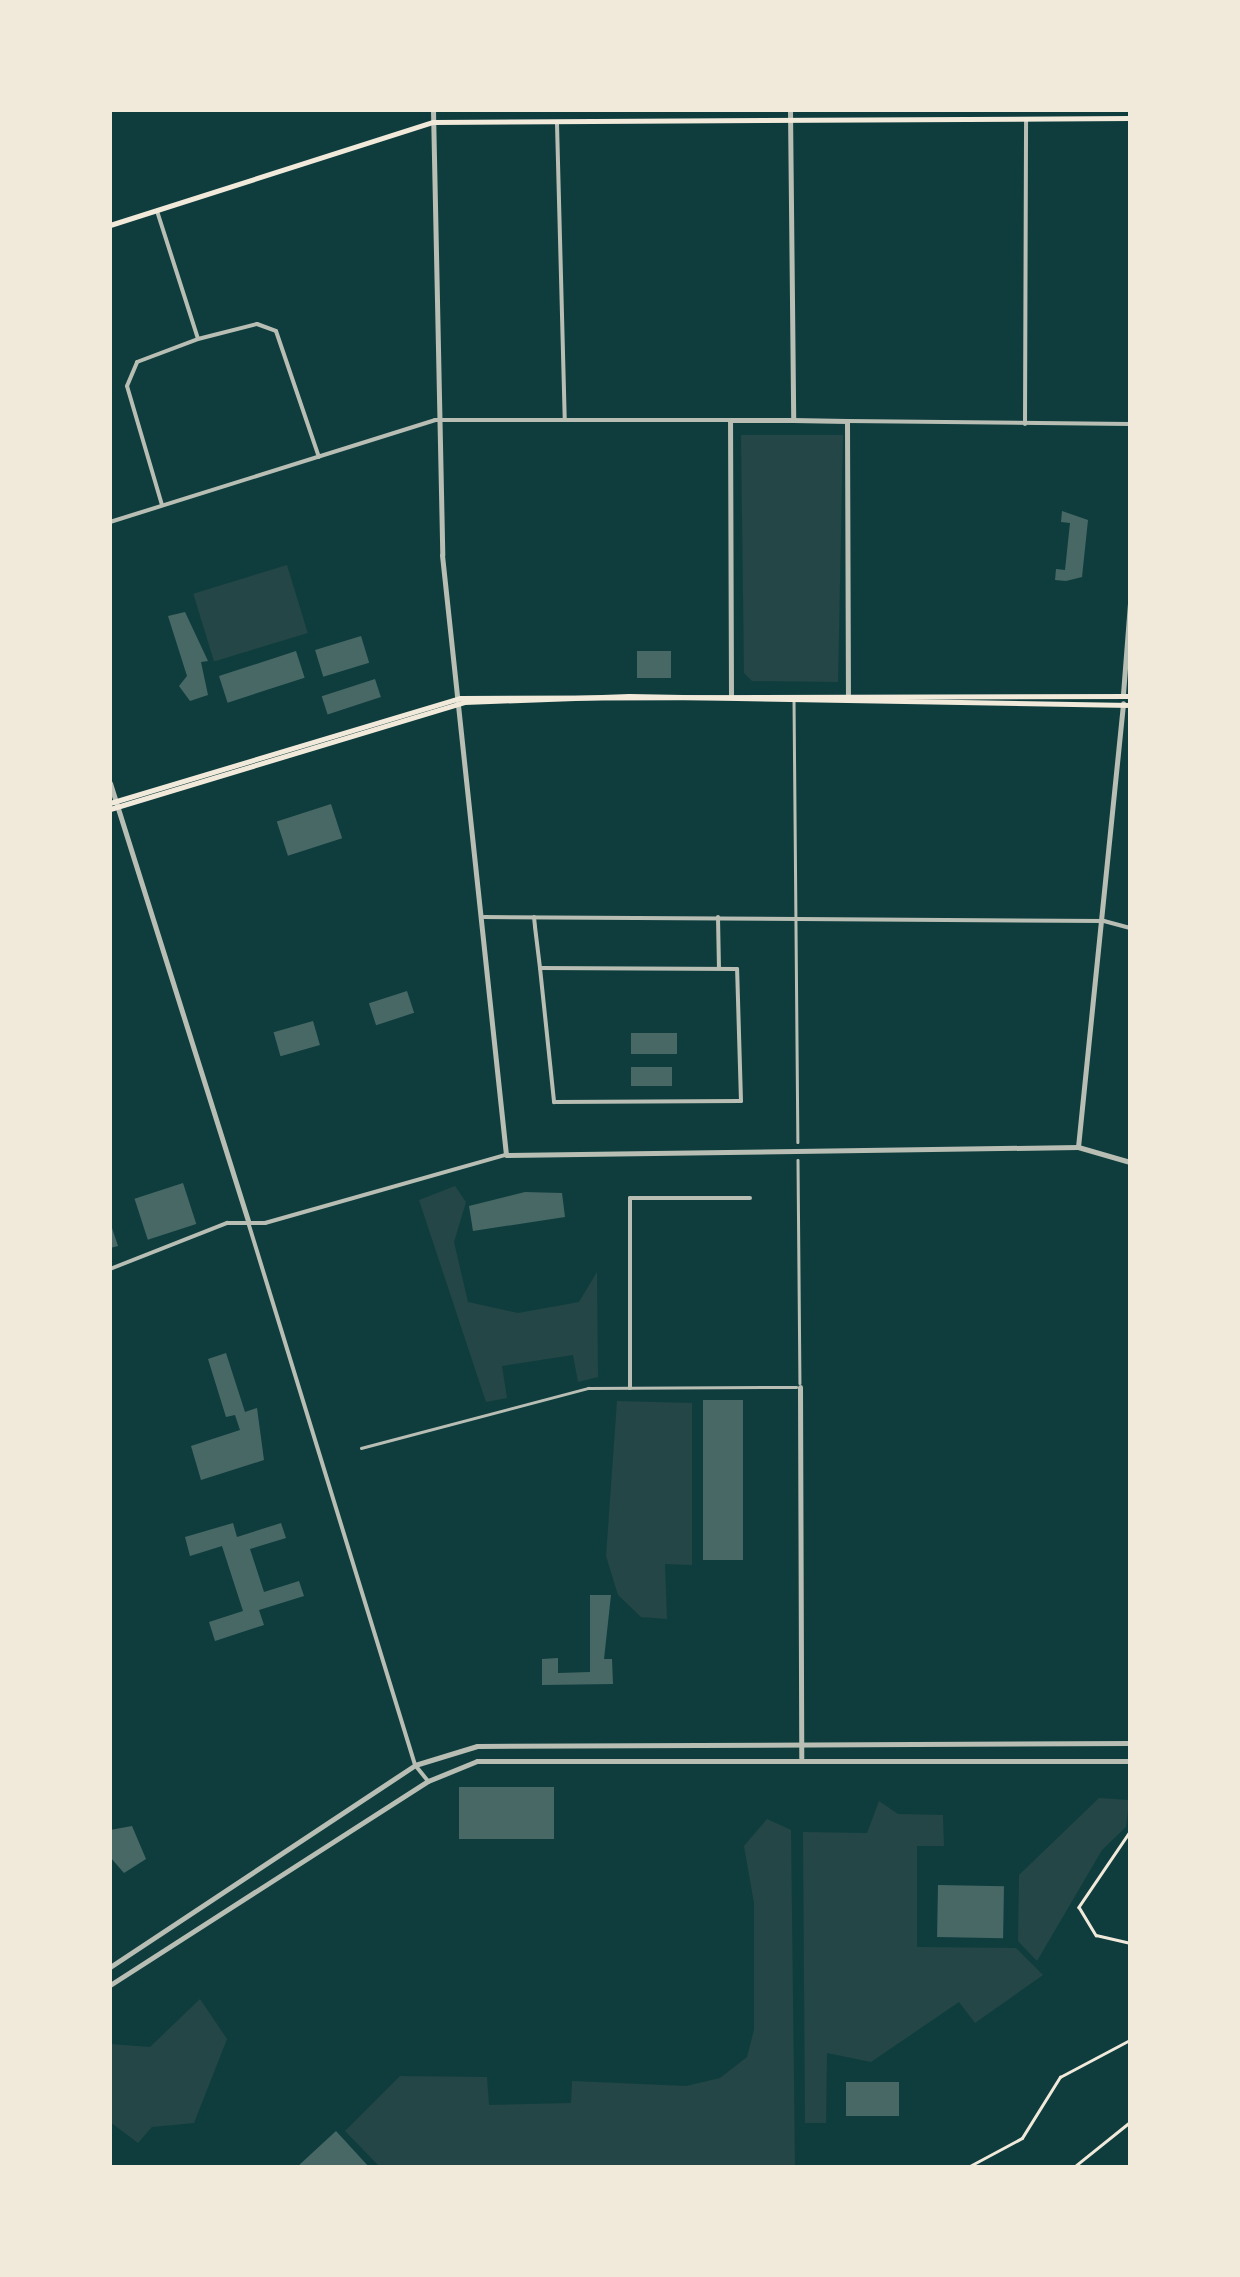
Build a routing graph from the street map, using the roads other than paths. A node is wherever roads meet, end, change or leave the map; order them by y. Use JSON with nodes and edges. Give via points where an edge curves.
{"nodes":[{"id":1,"x":433,"y":110,"type":"edge"},
{"id":2,"x":790,"y":110,"type":"edge"},
{"id":3,"x":1130,"y":118,"type":"edge"},
{"id":4,"x":1026,"y":119,"type":"junction"},
{"id":5,"x":433,"y":122,"type":"junction"},
{"id":6,"x":790,"y":122,"type":"junction"},
{"id":7,"x":557,"y":124,"type":"junction"},
{"id":8,"x":157,"y":211,"type":"junction"},
{"id":9,"x":110,"y":225,"type":"edge"},
{"id":10,"x":198,"y":339,"type":"junction"},
{"id":11,"x":435,"y":420,"type":"junction"},
{"id":12,"x":565,"y":420,"type":"junction"},
{"id":13,"x":730,"y":420,"type":"junction"},
{"id":14,"x":792,"y":420,"type":"junction"},
{"id":15,"x":847,"y":421,"type":"junction"},
{"id":16,"x":1025,"y":424,"type":"junction"},
{"id":17,"x":1130,"y":424,"type":"edge"},
{"id":18,"x":319,"y":457,"type":"junction"},
{"id":19,"x":162,"y":505,"type":"junction"},
{"id":20,"x":110,"y":522,"type":"edge"},
{"id":21,"x":1130,"y":604,"type":"edge"},
{"id":22,"x":731,"y":694,"type":"junction"},
{"id":23,"x":848,"y":694,"type":"junction"},
{"id":24,"x":958,"y":695,"type":"junction"},
{"id":25,"x":1127,"y":695,"type":"edge"},
{"id":26,"x":794,"y":696,"type":"junction"},
{"id":27,"x":464,"y":700,"type":"junction"},
{"id":28,"x":1126,"y":704,"type":"edge"},
{"id":29,"x":110,"y":783,"type":"edge"},
{"id":30,"x":114,"y":805,"type":"edge"},
{"id":31,"x":484,"y":917,"type":"junction"},
{"id":32,"x":534,"y":917,"type":"junction"},
{"id":33,"x":718,"y":917,"type":"junction"},
{"id":34,"x":800,"y":917,"type":"junction"},
{"id":35,"x":1104,"y":921,"type":"junction"},
{"id":36,"x":1130,"y":928,"type":"edge"},
{"id":37,"x":540,"y":968,"type":"junction"},
{"id":38,"x":719,"y":969,"type":"junction"},
{"id":39,"x":798,"y":1142,"type":"dead end"},
{"id":40,"x":1078,"y":1147,"type":"junction"},
{"id":41,"x":506,"y":1154,"type":"junction"},
{"id":42,"x":798,"y":1160,"type":"dead end"},
{"id":43,"x":1130,"y":1162,"type":"edge"},
{"id":44,"x":750,"y":1198,"type":"dead end"},
{"id":45,"x":248,"y":1222,"type":"junction"},
{"id":46,"x":110,"y":1269,"type":"edge"},
{"id":47,"x":800,"y":1387,"type":"junction"},
{"id":48,"x":630,"y":1388,"type":"junction"},
{"id":49,"x":360,"y":1448,"type":"dead end"},
{"id":50,"x":1130,"y":1742,"type":"edge"},
{"id":51,"x":801,"y":1744,"type":"junction"},
{"id":52,"x":801,"y":1758,"type":"junction"},
{"id":53,"x":1130,"y":1761,"type":"edge"},
{"id":54,"x":414,"y":1765,"type":"junction"},
{"id":55,"x":428,"y":1781,"type":"junction"},
{"id":56,"x":110,"y":1967,"type":"edge"},
{"id":57,"x":110,"y":1986,"type":"edge"}],
"edges":[{"from":1,"to":5,"type":"street"},
{"from":2,"to":6,"type":"street"},
{"from":3,"to":4,"type":"main road"},
{"from":4,"to":6,"type":"main road"},
{"from":4,"to":16,"type":"street"},
{"from":5,"to":7,"type":"main road"},
{"from":5,"to":8,"type":"main road"},
{"from":5,"to":11,"type":"street"},
{"from":6,"to":7,"type":"main road"},
{"from":6,"to":14,"type":"street"},
{"from":7,"to":12,"type":"street"},
{"from":8,"to":9,"type":"main road"},
{"from":8,"to":10,"type":"street"},
{"from":10,"to":18,"type":"street","via":[[257,324],[276,331]]},
{"from":10,"to":19,"type":"street","via":[[137,362],[126,386]]},
{"from":11,"to":12,"type":"street"},
{"from":11,"to":18,"type":"street"},
{"from":11,"to":27,"type":"street"},
{"from":12,"to":13,"type":"street"},
{"from":13,"to":14,"type":"street"},
{"from":13,"to":22,"type":"street"},
{"from":14,"to":15,"type":"street"},
{"from":15,"to":16,"type":"street"},
{"from":15,"to":23,"type":"street"},
{"from":16,"to":17,"type":"street"},
{"from":18,"to":19,"type":"street"},
{"from":19,"to":20,"type":"street"},
{"from":21,"to":25,"type":"street"},
{"from":22,"to":23,"type":"main road"},
{"from":22,"to":26,"type":"main road"},
{"from":22,"to":27,"type":"main road"},
{"from":23,"to":24,"type":"main road"},
{"from":23,"to":26,"type":"main road"},
{"from":24,"to":25,"type":"main road"},
{"from":24,"to":28,"type":"main road"},
{"from":25,"to":28,"type":"main road"},
{"from":26,"to":34,"type":"street"},
{"from":27,"to":30,"type":"main road"},
{"from":27,"to":31,"type":"street"},
{"from":28,"to":35,"type":"street"},
{"from":29,"to":30,"type":"street"},
{"from":30,"to":45,"type":"street"},
{"from":31,"to":32,"type":"street"},
{"from":31,"to":41,"type":"street"},
{"from":32,"to":33,"type":"street"},
{"from":32,"to":37,"type":"street"},
{"from":33,"to":34,"type":"street"},
{"from":33,"to":38,"type":"street"},
{"from":34,"to":35,"type":"street"},
{"from":34,"to":39,"type":"street"},
{"from":35,"to":36,"type":"street"},
{"from":35,"to":40,"type":"street"},
{"from":37,"to":38,"type":"street"},
{"from":37,"to":38,"type":"street","via":[[554,1102],[741,1101],[736,969]]},
{"from":40,"to":41,"type":"street"},
{"from":40,"to":43,"type":"street"},
{"from":41,"to":45,"type":"street"},
{"from":42,"to":47,"type":"street"},
{"from":44,"to":48,"type":"street","via":[[630,1198]]},
{"from":45,"to":46,"type":"street"},
{"from":45,"to":54,"type":"street"},
{"from":47,"to":48,"type":"street"},
{"from":47,"to":51,"type":"street"},
{"from":48,"to":49,"type":"street","via":[[588,1388]]},
{"from":50,"to":51,"type":"street"},
{"from":51,"to":52,"type":"street"},
{"from":51,"to":54,"type":"street","via":[[477,1746]]},
{"from":52,"to":53,"type":"street"},
{"from":52,"to":55,"type":"street","via":[[478,1762]]},
{"from":54,"to":55,"type":"street"},
{"from":54,"to":56,"type":"street"},
{"from":55,"to":57,"type":"street"}]}
